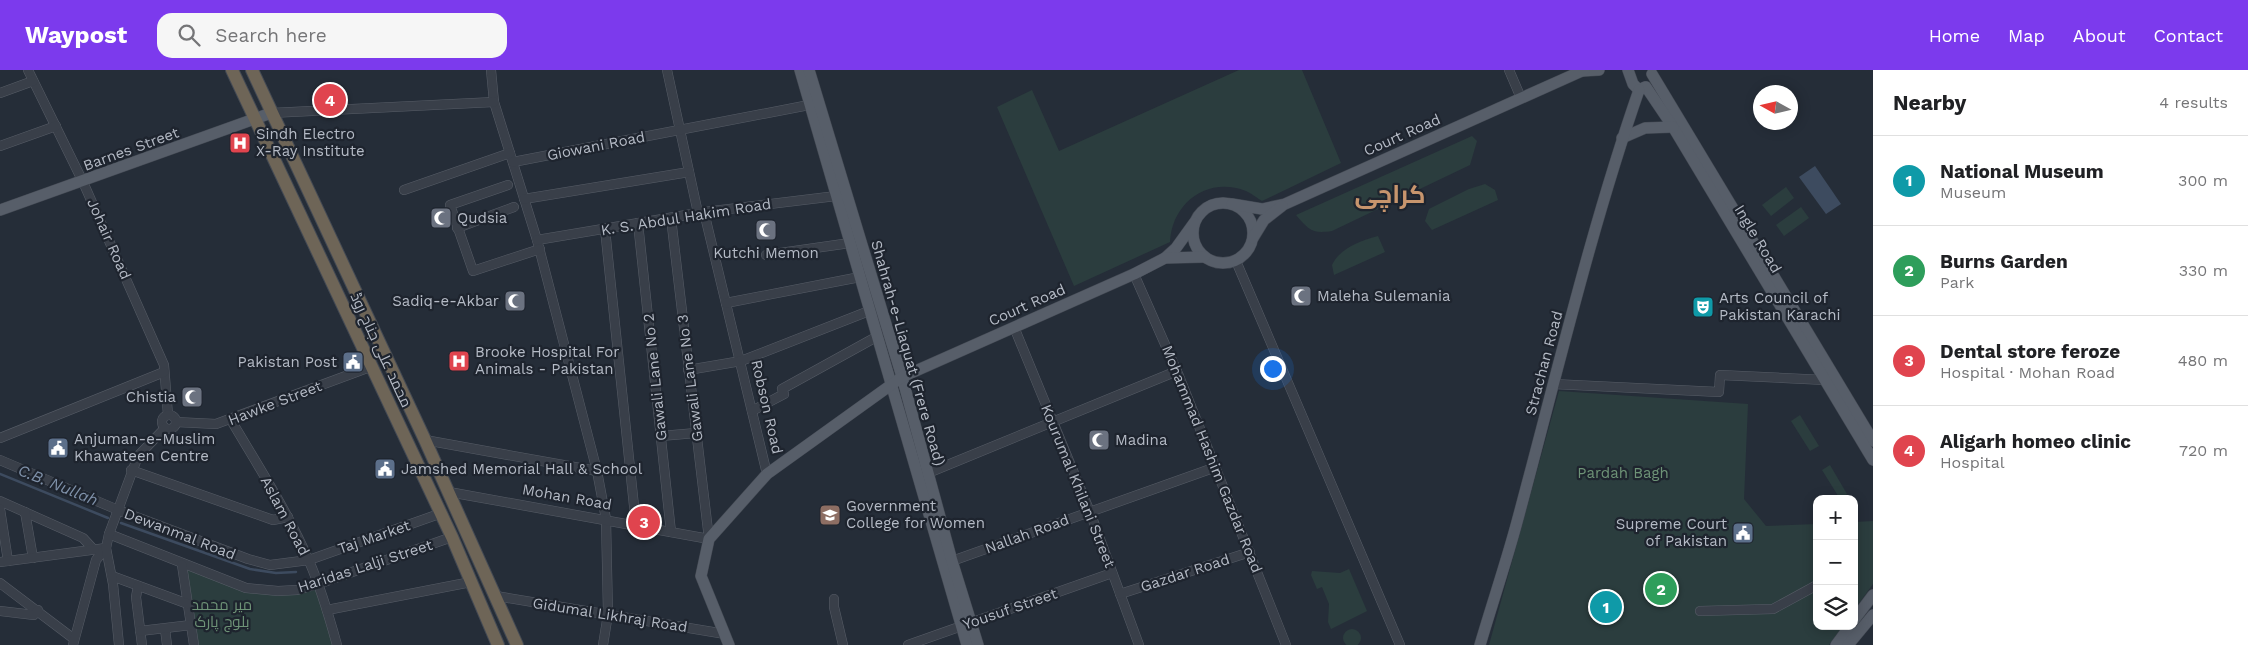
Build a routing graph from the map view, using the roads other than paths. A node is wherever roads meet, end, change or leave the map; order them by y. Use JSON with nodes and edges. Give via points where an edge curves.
{"nodes":[{"id":1,"x":28,"y":70,"type":"edge"},
{"id":2,"x":232,"y":70,"type":"edge"},
{"id":3,"x":252,"y":70,"type":"edge"},
{"id":4,"x":490,"y":70,"type":"edge"},
{"id":5,"x":667,"y":70,"type":"edge"},
{"id":6,"x":800,"y":70,"type":"edge"},
{"id":7,"x":809,"y":70,"type":"edge"},
{"id":8,"x":1509,"y":70,"type":"edge"},
{"id":9,"x":1599,"y":70,"type":"edge"},
{"id":10,"x":1628,"y":70,"type":"edge"},
{"id":11,"x":1583,"y":71,"type":"edge"},
{"id":12,"x":1653,"y":72,"type":"edge"},
{"id":13,"x":33,"y":80,"type":"junction"},
{"id":14,"x":1643,"y":88,"type":"junction"},
{"id":15,"x":0,"y":93,"type":"edge"},
{"id":16,"x":1520,"y":98,"type":"junction"},
{"id":17,"x":494,"y":102,"type":"junction"},
{"id":18,"x":809,"y":105,"type":"junction"},
{"id":19,"x":271,"y":113,"type":"junction"},
{"id":20,"x":255,"y":120,"type":"junction"},
{"id":21,"x":56,"y":126,"type":"junction"},
{"id":22,"x":1673,"y":127,"type":"junction"},
{"id":23,"x":680,"y":130,"type":"junction"},
{"id":24,"x":1622,"y":138,"type":"junction"},
{"id":25,"x":0,"y":146,"type":"edge"},
{"id":26,"x":512,"y":158,"type":"junction"},
{"id":27,"x":689,"y":172,"type":"junction"},
{"id":28,"x":84,"y":182,"type":"junction"},
{"id":29,"x":508,"y":185,"type":"dead end"},
{"id":30,"x":404,"y":190,"type":"dead end"},
{"id":31,"x":836,"y":196,"type":"junction"},
{"id":32,"x":524,"y":199,"type":"junction"},
{"id":33,"x":1232,"y":204,"type":"junction"},
{"id":34,"x":1285,"y":204,"type":"junction"},
{"id":35,"x":514,"y":207,"type":"dead end"},
{"id":36,"x":0,"y":210,"type":"edge"},
{"id":37,"x":701,"y":212,"type":"junction"},
{"id":38,"x":671,"y":218,"type":"junction"},
{"id":39,"x":1196,"y":219,"type":"junction"},
{"id":40,"x":638,"y":223,"type":"junction"},
{"id":41,"x":457,"y":228,"type":"junction"},
{"id":42,"x":605,"y":229,"type":"junction"},
{"id":43,"x":1253,"y":238,"type":"junction"},
{"id":44,"x":538,"y":244,"type":"junction"},
{"id":45,"x":850,"y":244,"type":"junction"},
{"id":46,"x":766,"y":255,"type":"dead end"},
{"id":47,"x":1204,"y":257,"type":"junction"},
{"id":48,"x":1165,"y":258,"type":"junction"},
{"id":49,"x":1236,"y":261,"type":"junction"},
{"id":50,"x":1134,"y":274,"type":"junction"},
{"id":51,"x":860,"y":277,"type":"junction"},
{"id":52,"x":726,"y":303,"type":"junction"},
{"id":53,"x":870,"y":310,"type":"junction"},
{"id":54,"x":1014,"y":327,"type":"junction"},
{"id":55,"x":878,"y":336,"type":"junction"},
{"id":56,"x":741,"y":361,"type":"junction"},
{"id":57,"x":370,"y":366,"type":"junction"},
{"id":58,"x":688,"y":370,"type":"junction"},
{"id":59,"x":1177,"y":371,"type":"junction"},
{"id":60,"x":164,"y":372,"type":"junction"},
{"id":61,"x":1825,"y":380,"type":"junction"},
{"id":62,"x":897,"y":381,"type":"junction"},
{"id":63,"x":1553,"y":384,"type":"junction"},
{"id":64,"x":752,"y":411,"type":"junction"},
{"id":65,"x":168,"y":415,"type":"junction"},
{"id":66,"x":230,"y":420,"type":"junction"},
{"id":67,"x":176,"y":422,"type":"junction"},
{"id":68,"x":1053,"y":422,"type":"junction"},
{"id":69,"x":165,"y":428,"type":"junction"},
{"id":70,"x":696,"y":434,"type":"junction"},
{"id":71,"x":661,"y":436,"type":"junction"},
{"id":72,"x":0,"y":438,"type":"edge"},
{"id":73,"x":425,"y":440,"type":"junction"},
{"id":74,"x":1873,"y":441,"type":"edge"},
{"id":75,"x":0,"y":460,"type":"edge"},
{"id":76,"x":1873,"y":460,"type":"edge"},
{"id":77,"x":1216,"y":467,"type":"junction"},
{"id":78,"x":131,"y":470,"type":"junction"},
{"id":79,"x":597,"y":471,"type":"junction"},
{"id":80,"x":928,"y":473,"type":"junction"},
{"id":81,"x":767,"y":474,"type":"junction"},
{"id":82,"x":449,"y":492,"type":"junction"},
{"id":83,"x":0,"y":501,"type":"edge"},
{"id":84,"x":0,"y":509,"type":"edge"},
{"id":85,"x":118,"y":510,"type":"junction"},
{"id":86,"x":25,"y":512,"type":"junction"},
{"id":87,"x":1090,"y":512,"type":"junction"},
{"id":88,"x":439,"y":514,"type":"junction"},
{"id":89,"x":288,"y":517,"type":"junction"},
{"id":90,"x":606,"y":519,"type":"junction"},
{"id":91,"x":636,"y":525,"type":"junction"},
{"id":92,"x":671,"y":532,"type":"junction"},
{"id":93,"x":109,"y":534,"type":"junction"},
{"id":94,"x":452,"y":537,"type":"junction"},
{"id":95,"x":709,"y":539,"type":"junction"},
{"id":96,"x":106,"y":548,"type":"junction"},
{"id":97,"x":94,"y":550,"type":"junction"},
{"id":98,"x":1250,"y":552,"type":"junction"},
{"id":99,"x":33,"y":558,"type":"junction"},
{"id":100,"x":309,"y":560,"type":"junction"},
{"id":101,"x":952,"y":561,"type":"junction"},
{"id":102,"x":4,"y":562,"type":"edge"},
{"id":103,"x":182,"y":564,"type":"junction"},
{"id":104,"x":1112,"y":573,"type":"junction"},
{"id":105,"x":112,"y":576,"type":"junction"},
{"id":106,"x":471,"y":582,"type":"junction"},
{"id":107,"x":0,"y":583,"type":"edge"},
{"id":108,"x":318,"y":584,"type":"junction"},
{"id":109,"x":138,"y":586,"type":"junction"},
{"id":110,"x":1813,"y":587,"type":"edge"},
{"id":111,"x":1120,"y":594,"type":"junction"},
{"id":112,"x":1873,"y":595,"type":"edge"},
{"id":113,"x":496,"y":596,"type":"junction"},
{"id":114,"x":834,"y":599,"type":"dead end"},
{"id":115,"x":188,"y":604,"type":"junction"},
{"id":116,"x":38,"y":610,"type":"junction"},
{"id":117,"x":327,"y":610,"type":"junction"},
{"id":118,"x":0,"y":611,"type":"edge"},
{"id":119,"x":1700,"y":611,"type":"dead end"},
{"id":120,"x":608,"y":614,"type":"junction"},
{"id":121,"x":1858,"y":615,"type":"edge"},
{"id":122,"x":1873,"y":615,"type":"edge"},
{"id":123,"x":191,"y":625,"type":"junction"},
{"id":124,"x":966,"y":625,"type":"junction"},
{"id":125,"x":164,"y":629,"type":"junction"},
{"id":126,"x":1847,"y":630,"type":"edge"},
{"id":127,"x":140,"y":632,"type":"junction"},
{"id":128,"x":727,"y":640,"type":"edge"},
{"id":129,"x":74,"y":642,"type":"edge"},
{"id":130,"x":119,"y":645,"type":"edge"},
{"id":131,"x":142,"y":645,"type":"edge"},
{"id":132,"x":167,"y":645,"type":"edge"},
{"id":133,"x":194,"y":645,"type":"edge"},
{"id":134,"x":337,"y":645,"type":"edge"},
{"id":135,"x":498,"y":645,"type":"edge"},
{"id":136,"x":517,"y":645,"type":"edge"},
{"id":137,"x":603,"y":645,"type":"edge"},
{"id":138,"x":843,"y":645,"type":"edge"},
{"id":139,"x":908,"y":645,"type":"edge"},
{"id":140,"x":967,"y":645,"type":"edge"},
{"id":141,"x":978,"y":645,"type":"edge"},
{"id":142,"x":1139,"y":645,"type":"edge"},
{"id":143,"x":1286,"y":645,"type":"edge"},
{"id":144,"x":1400,"y":645,"type":"edge"},
{"id":145,"x":1480,"y":645,"type":"edge"},
{"id":146,"x":1836,"y":645,"type":"edge"},
{"id":147,"x":1848,"y":645,"type":"edge"}],
"edges":[{"from":1,"to":13,"type":"street","name":"Johair Road"},
{"from":2,"to":20,"type":"highway","name":"محمد علی جناح روڈ"},
{"from":3,"to":19,"type":"highway","name":"محمد علی جناح روڈ"},
{"from":4,"to":17,"type":"street"},
{"from":5,"to":23,"type":"street","name":"Robson Road"},
{"from":6,"to":18,"type":"main road","name":"Shahrah-e-Liaquat (Frere Road)"},
{"from":7,"to":62,"type":"main road","name":"Shahrah-e-Liaquat (Frere Road)"},
{"from":8,"to":16,"type":"street"},
{"from":9,"to":11,"type":"main road","name":"Court Road"},
{"from":10,"to":14,"type":"main road","name":"Ingle Road","via":[[1633,84]]},
{"from":11,"to":16,"type":"main road","name":"Court Road"},
{"from":12,"to":14,"type":"main road","name":"Strachan Road"},
{"from":12,"to":74,"type":"main road","name":"Ingle Road"},
{"from":13,"to":15,"type":"street"},
{"from":13,"to":21,"type":"street","name":"Johair Road"},
{"from":14,"to":22,"type":"main road","name":"Ingle Road"},
{"from":14,"to":24,"type":"main road","name":"Strachan Road"},
{"from":16,"to":34,"type":"main road","name":"Court Road"},
{"from":17,"to":19,"type":"street"},
{"from":17,"to":26,"type":"street"},
{"from":18,"to":23,"type":"street","name":"Giowani Road"},
{"from":18,"to":31,"type":"main road","name":"Shahrah-e-Liaquat (Frere Road)"},
{"from":19,"to":20,"type":"main road","name":"Barnes Street"},
{"from":19,"to":73,"type":"highway","name":"محمد علی جناح روڈ"},
{"from":20,"to":28,"type":"main road","name":"Barnes Street"},
{"from":20,"to":57,"type":"highway","name":"محمد علی جناح روڈ"},
{"from":21,"to":25,"type":"street"},
{"from":21,"to":28,"type":"street","name":"Johair Road"},
{"from":22,"to":24,"type":"main road","via":[[1645,128]]},
{"from":22,"to":61,"type":"main road","name":"Ingle Road"},
{"from":23,"to":26,"type":"street","name":"Giowani Road"},
{"from":23,"to":27,"type":"street","name":"Robson Road"},
{"from":24,"to":63,"type":"main road","name":"Strachan Road"},
{"from":26,"to":30,"type":"street","name":"Giowani Road"},
{"from":26,"to":32,"type":"street"},
{"from":27,"to":32,"type":"street"},
{"from":27,"to":37,"type":"street","name":"Robson Road"},
{"from":28,"to":36,"type":"main road","name":"Barnes Street"},
{"from":28,"to":60,"type":"street","name":"Johair Road","via":[[164,365]]},
{"from":29,"to":41,"type":"street","via":[[450,205]]},
{"from":31,"to":37,"type":"street","name":"K. S. Abdul Hakim Road"},
{"from":31,"to":45,"type":"main road","name":"Shahrah-e-Liaquat (Frere Road)"},
{"from":32,"to":44,"type":"street"},
{"from":33,"to":34,"type":"main road","name":"Court Road","via":[[1262,209]]},
{"from":33,"to":39,"type":"main road","via":[[1205,208]]},
{"from":33,"to":43,"type":"main road","via":[[1247,215]]},
{"from":34,"to":43,"type":"main road","via":[[1264,220]]},
{"from":35,"to":41,"type":"street"},
{"from":37,"to":38,"type":"street","name":"K. S. Abdul Hakim Road"},
{"from":37,"to":52,"type":"street","name":"Robson Road"},
{"from":38,"to":40,"type":"street","name":"K. S. Abdul Hakim Road"},
{"from":38,"to":58,"type":"street","name":"Gawali Lane No 3"},
{"from":39,"to":47,"type":"main road","via":[[1195,246]]},
{"from":39,"to":48,"type":"main road"},
{"from":40,"to":42,"type":"street","name":"K. S. Abdul Hakim Road"},
{"from":40,"to":71,"type":"street","name":"Gawali Lane No 2"},
{"from":41,"to":44,"type":"street","name":"K. S. Abdul Hakim Road","via":[[473,271]]},
{"from":42,"to":44,"type":"street","name":"K. S. Abdul Hakim Road"},
{"from":42,"to":91,"type":"street"},
{"from":43,"to":49,"type":"main road","via":[[1249,248]]},
{"from":44,"to":79,"type":"street"},
{"from":45,"to":46,"type":"street"},
{"from":45,"to":51,"type":"main road","name":"Shahrah-e-Liaquat (Frere Road)"},
{"from":47,"to":48,"type":"main road","name":"Court Road"},
{"from":47,"to":49,"type":"main road","via":[[1214,262]]},
{"from":48,"to":50,"type":"main road","name":"Court Road"},
{"from":49,"to":144,"type":"street"},
{"from":50,"to":54,"type":"main road","name":"Court Road"},
{"from":50,"to":59,"type":"street","name":"Mohammad Hashim Gazdar Road"},
{"from":51,"to":52,"type":"street"},
{"from":51,"to":53,"type":"main road","name":"Shahrah-e-Liaquat (Frere Road)"},
{"from":52,"to":56,"type":"street","name":"Robson Road"},
{"from":53,"to":55,"type":"main road","name":"Shahrah-e-Liaquat (Frere Road)"},
{"from":53,"to":56,"type":"street"},
{"from":54,"to":62,"type":"main road","name":"Court Road"},
{"from":54,"to":68,"type":"street","name":"Kourumal Khilani Street"},
{"from":55,"to":62,"type":"main road","name":"Shahrah-e-Liaquat (Frere Road)"},
{"from":55,"to":64,"type":"street","via":[[782,389],[784,394]]},
{"from":56,"to":58,"type":"street"},
{"from":56,"to":64,"type":"street","name":"Robson Road"},
{"from":57,"to":66,"type":"street","name":"Hawke Street"},
{"from":57,"to":88,"type":"highway","name":"محمد علی جناح روڈ"},
{"from":58,"to":70,"type":"street","name":"Gawali Lane No 3"},
{"from":59,"to":68,"type":"street"},
{"from":59,"to":77,"type":"street","name":"Mohammad Hashim Gazdar Road"},
{"from":60,"to":65,"type":"street","name":"Johair Road"},
{"from":60,"to":72,"type":"street"},
{"from":61,"to":63,"type":"street","via":[[1720,375],[1719,392]]},
{"from":61,"to":76,"type":"main road","name":"Ingle Road"},
{"from":62,"to":80,"type":"main road","name":"Shahrah-e-Liaquat (Frere Road)"},
{"from":62,"to":81,"type":"main road"},
{"from":62,"to":124,"type":"main road","name":"Shahrah-e-Liaquat (Frere Road)"},
{"from":63,"to":145,"type":"main road","name":"Strachan Road","via":[[1517,523]]},
{"from":64,"to":81,"type":"street","name":"Robson Road"},
{"from":65,"to":67,"type":"street","via":[[175,417]]},
{"from":65,"to":69,"type":"street","via":[[162,420]]},
{"from":66,"to":67,"type":"street","name":"Hawke Street","via":[[216,424]]},
{"from":66,"to":89,"type":"street","name":"Aslam Road"},
{"from":67,"to":69,"type":"street","via":[[173,428]]},
{"from":68,"to":80,"type":"street"},
{"from":68,"to":87,"type":"street","name":"Kourumal Khilani Street"},
{"from":69,"to":78,"type":"street","via":[[138,456]]},
{"from":70,"to":71,"type":"street"},
{"from":70,"to":95,"type":"street","name":"Gawali Lane No 3"},
{"from":71,"to":92,"type":"street","name":"Gawali Lane No 2"},
{"from":73,"to":79,"type":"street"},
{"from":73,"to":82,"type":"highway","name":"محمد علی جناح روڈ"},
{"from":75,"to":85,"type":"street","name":"Dewanmal Road"},
{"from":77,"to":87,"type":"street","name":"Nallah Road"},
{"from":77,"to":98,"type":"street","name":"Mohammad Hashim Gazdar Road"},
{"from":78,"to":85,"type":"street"},
{"from":78,"to":89,"type":"street","via":[[272,520]]},
{"from":79,"to":90,"type":"street"},
{"from":80,"to":101,"type":"main road","name":"Shahrah-e-Liaquat (Frere Road)"},
{"from":81,"to":95,"type":"main road","name":"Robson Road"},
{"from":82,"to":90,"type":"street","name":"Mohan Road"},
{"from":82,"to":113,"type":"highway","name":"محمد علی جناح روڈ"},
{"from":83,"to":86,"type":"street"},
{"from":84,"to":102,"type":"street"},
{"from":85,"to":93,"type":"street"},
{"from":85,"to":100,"type":"street","name":"Dewanmal Road","via":[[270,565]]},
{"from":86,"to":97,"type":"street","via":[[83,538]]},
{"from":86,"to":99,"type":"street"},
{"from":87,"to":101,"type":"street","name":"Nallah Road"},
{"from":87,"to":104,"type":"street","name":"Kourumal Khilani Street"},
{"from":88,"to":94,"type":"highway","name":"محمد علی جناح روڈ"},
{"from":88,"to":100,"type":"street","name":"Taj Market"},
{"from":89,"to":100,"type":"street","name":"Aslam Road"},
{"from":90,"to":91,"type":"street","name":"Mohan Road"},
{"from":90,"to":120,"type":"street"},
{"from":91,"to":92,"type":"street","name":"Mohan Road"},
{"from":92,"to":95,"type":"street","name":"Mohan Road"},
{"from":93,"to":96,"type":"street"},
{"from":93,"to":103,"type":"street","name":"Haridas Lalji Street"},
{"from":94,"to":106,"type":"highway","name":"محمد علی جناح روڈ"},
{"from":94,"to":108,"type":"street","name":"Haridas Lalji Street"},
{"from":95,"to":128,"type":"main road","name":"Robson Road","via":[[701,576]]},
{"from":96,"to":97,"type":"street"},
{"from":96,"to":105,"type":"street"},
{"from":96,"to":129,"type":"street","via":[[96,560]]},
{"from":97,"to":99,"type":"street"},
{"from":98,"to":111,"type":"street","name":"Gazdar Road"},
{"from":98,"to":143,"type":"street","name":"Mohammad Hashim Gazdar Road"},
{"from":99,"to":102,"type":"street"},
{"from":100,"to":108,"type":"street","name":"Aslam Road"},
{"from":101,"to":124,"type":"main road","name":"Shahrah-e-Liaquat (Frere Road)"},
{"from":103,"to":108,"type":"street","name":"Haridas Lalji Street","via":[[262,591],[297,590]]},
{"from":103,"to":115,"type":"street"},
{"from":104,"to":111,"type":"street","name":"Kourumal Khilani Street"},
{"from":104,"to":124,"type":"street","name":"Yousuf Street"},
{"from":105,"to":109,"type":"street"},
{"from":105,"to":130,"type":"street"},
{"from":106,"to":117,"type":"street"},
{"from":106,"to":135,"type":"highway","name":"محمد علی جناح روڈ"},
{"from":107,"to":116,"type":"street"},
{"from":108,"to":117,"type":"street","name":"Aslam Road"},
{"from":109,"to":115,"type":"street"},
{"from":109,"to":127,"type":"street"},
{"from":110,"to":119,"type":"street","via":[[1772,609]]},
{"from":111,"to":142,"type":"street","name":"Kourumal Khilani Street"},
{"from":112,"to":121,"type":"main road"},
{"from":113,"to":120,"type":"street","name":"Gidumal Likhraj Road"},
{"from":113,"to":136,"type":"highway","name":"محمد علی جناح روڈ"},
{"from":114,"to":138,"type":"street"},
{"from":115,"to":123,"type":"street"},
{"from":116,"to":118,"type":"street","via":[[34,615]]},
{"from":116,"to":129,"type":"street"},
{"from":117,"to":134,"type":"street","name":"Aslam Road"},
{"from":120,"to":128,"type":"street","name":"Gidumal Likhraj Road"},
{"from":120,"to":137,"type":"street"},
{"from":122,"to":147,"type":"main road"},
{"from":123,"to":125,"type":"street"},
{"from":123,"to":133,"type":"street"},
{"from":124,"to":139,"type":"street","name":"Yousuf Street"},
{"from":124,"to":140,"type":"main road","name":"Shahrah-e-Liaquat (Frere Road)"},
{"from":124,"to":141,"type":"main road","name":"Shahrah-e-Liaquat (Frere Road)"},
{"from":125,"to":127,"type":"street"},
{"from":125,"to":132,"type":"street"},
{"from":126,"to":146,"type":"main road"},
{"from":127,"to":131,"type":"street"}]}
